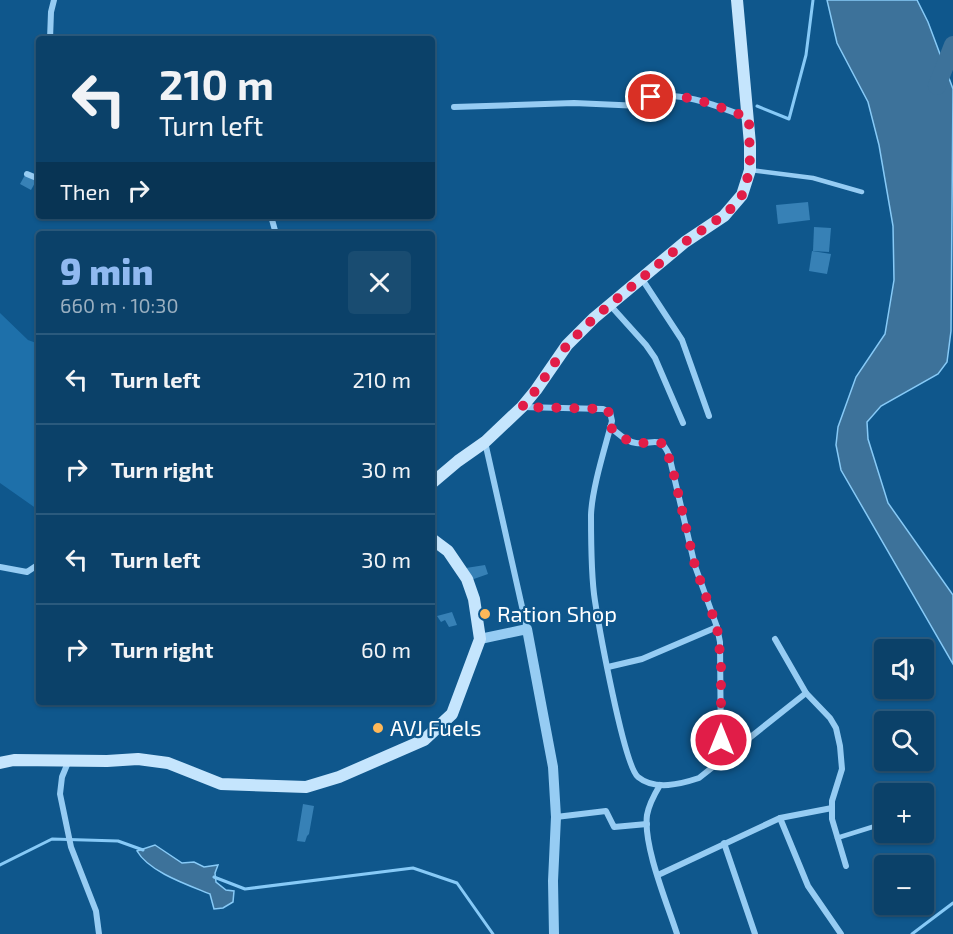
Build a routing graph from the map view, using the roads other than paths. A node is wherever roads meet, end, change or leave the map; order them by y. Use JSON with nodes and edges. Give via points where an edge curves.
{"nodes":[{"id":1,"x":54,"y":0,"type":"edge"},
{"id":2,"x":737,"y":0,"type":"edge"},
{"id":3,"x":50,"y":36,"type":"edge"},
{"id":4,"x":454,"y":107,"type":"dead end"},
{"id":5,"x":749,"y":118,"type":"junction"},
{"id":6,"x":750,"y":170,"type":"junction"},
{"id":7,"x":27,"y":174,"type":"dead end"},
{"id":8,"x":36,"y":178,"type":"edge"},
{"id":9,"x":862,"y":192,"type":"dead end"},
{"id":10,"x":642,"y":278,"type":"junction"},
{"id":11,"x":609,"y":305,"type":"junction"},
{"id":12,"x":522,"y":407,"type":"junction"},
{"id":13,"x":709,"y":416,"type":"dead end"},
{"id":14,"x":683,"y":423,"type":"dead end"},
{"id":15,"x":610,"y":427,"type":"junction"},
{"id":16,"x":485,"y":442,"type":"junction"},
{"id":17,"x":435,"y":480,"type":"edge"},
{"id":18,"x":435,"y":541,"type":"edge"},
{"id":19,"x":36,"y":566,"type":"edge"},
{"id":20,"x":0,"y":567,"type":"edge"},
{"id":21,"x":717,"y":627,"type":"junction"},
{"id":22,"x":527,"y":629,"type":"junction"},
{"id":23,"x":480,"y":639,"type":"junction"},
{"id":24,"x":775,"y":639,"type":"dead end"},
{"id":25,"x":609,"y":667,"type":"junction"},
{"id":26,"x":806,"y":693,"type":"junction"},
{"id":27,"x":69,"y":760,"type":"junction"},
{"id":28,"x":721,"y":760,"type":"junction"},
{"id":29,"x":0,"y":763,"type":"edge"},
{"id":30,"x":660,"y":785,"type":"junction"},
{"id":31,"x":832,"y":808,"type":"junction"},
{"id":32,"x":556,"y":817,"type":"junction"},
{"id":33,"x":780,"y":818,"type":"junction"},
{"id":34,"x":647,"y":824,"type":"junction"},
{"id":35,"x":874,"y":826,"type":"edge"},
{"id":36,"x":837,"y":838,"type":"junction"},
{"id":37,"x":724,"y":843,"type":"junction"},
{"id":38,"x":846,"y":866,"type":"dead end"},
{"id":39,"x":658,"y":875,"type":"junction"},
{"id":40,"x":99,"y":934,"type":"edge"},
{"id":41,"x":554,"y":934,"type":"edge"},
{"id":42,"x":677,"y":934,"type":"edge"},
{"id":43,"x":755,"y":934,"type":"edge"},
{"id":44,"x":841,"y":934,"type":"edge"}],
"edges":[{"from":1,"to":3,"type":"street"},
{"from":2,"to":5,"type":"main road"},
{"from":4,"to":5,"type":"street","via":[[574,103],[641,106],[660,95],[707,102]]},
{"from":5,"to":6,"type":"main road"},
{"from":6,"to":9,"type":"lane","via":[[813,178]]},
{"from":6,"to":10,"type":"main road","via":[[742,195],[728,212]]},
{"from":7,"to":8,"type":"street"},
{"from":10,"to":11,"type":"main road"},
{"from":10,"to":13,"type":"street","via":[[682,340]]},
{"from":11,"to":12,"type":"main road","via":[[567,345]]},
{"from":11,"to":14,"type":"street","via":[[655,358]]},
{"from":12,"to":15,"type":"street","via":[[607,409]]},
{"from":12,"to":16,"type":"main road"},
{"from":15,"to":21,"type":"street","via":[[634,443],[658,441],[665,445],[695,566]]},
{"from":15,"to":25,"type":"street","via":[[591,512],[595,599]]},
{"from":16,"to":17,"type":"main road"},
{"from":16,"to":22,"type":"street"},
{"from":18,"to":23,"type":"main road","via":[[448,551],[467,579]]},
{"from":19,"to":20,"type":"street","via":[[27,572]]},
{"from":21,"to":25,"type":"street","via":[[650,656]]},
{"from":21,"to":28,"type":"street"},
{"from":22,"to":23,"type":"street"},
{"from":22,"to":32,"type":"street","via":[[551,750]]},
{"from":23,"to":27,"type":"main road","via":[[452,714],[424,740],[306,788],[221,784],[158,761]]},
{"from":24,"to":26,"type":"street"},
{"from":25,"to":30,"type":"street","via":[[620,730],[631,765],[637,777]]},
{"from":26,"to":28,"type":"street"},
{"from":26,"to":31,"type":"street","via":[[836,728],[842,769]]},
{"from":27,"to":29,"type":"main road"},
{"from":27,"to":40,"type":"street","via":[[60,794],[71,846],[96,911]]},
{"from":28,"to":30,"type":"street","via":[[699,778]]},
{"from":30,"to":34,"type":"street","via":[[651,800]]},
{"from":31,"to":33,"type":"street"},
{"from":31,"to":36,"type":"street"},
{"from":32,"to":34,"type":"street","via":[[606,811],[614,827]]},
{"from":32,"to":41,"type":"street"},
{"from":33,"to":37,"type":"street"},
{"from":33,"to":44,"type":"street","via":[[808,886]]},
{"from":34,"to":39,"type":"street"},
{"from":35,"to":36,"type":"lane"},
{"from":36,"to":38,"type":"street"},
{"from":37,"to":39,"type":"street"},
{"from":37,"to":43,"type":"street"},
{"from":39,"to":42,"type":"street"}]}
